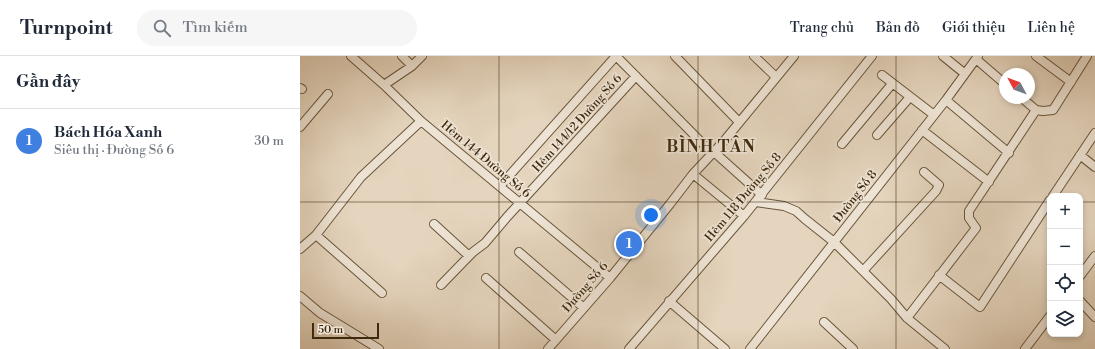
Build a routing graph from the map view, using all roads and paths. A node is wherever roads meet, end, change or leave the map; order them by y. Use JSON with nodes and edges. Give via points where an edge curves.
{"nodes":[{"id":1,"x":351,"y":56,"type":"edge"},
{"id":2,"x":402,"y":56,"type":"edge"},
{"id":3,"x":422,"y":56,"type":"edge"},
{"id":4,"x":616,"y":56,"type":"edge"},
{"id":5,"x":675,"y":56,"type":"edge"},
{"id":6,"x":754,"y":56,"type":"edge"},
{"id":7,"x":794,"y":56,"type":"edge"},
{"id":8,"x":872,"y":56,"type":"edge"},
{"id":9,"x":943,"y":56,"type":"edge"},
{"id":10,"x":1036,"y":56,"type":"edge"},
{"id":11,"x":1087,"y":56,"type":"edge"},
{"id":12,"x":977,"y":57,"type":"edge"},
{"id":13,"x":412,"y":66,"type":"junction"},
{"id":14,"x":964,"y":73,"type":"junction"},
{"id":15,"x":882,"y":75,"type":"dead end"},
{"id":16,"x":636,"y":76,"type":"junction"},
{"id":17,"x":776,"y":77,"type":"junction"},
{"id":18,"x":999,"y":78,"type":"edge"},
{"id":19,"x":1071,"y":82,"type":"junction"},
{"id":20,"x":892,"y":84,"type":"junction"},
{"id":21,"x":384,"y":85,"type":"junction"},
{"id":22,"x":328,"y":94,"type":"dead end"},
{"id":23,"x":910,"y":97,"type":"junction"},
{"id":24,"x":946,"y":100,"type":"junction"},
{"id":25,"x":1029,"y":104,"type":"edge"},
{"id":26,"x":1036,"y":110,"type":"junction"},
{"id":27,"x":934,"y":115,"type":"junction"},
{"id":28,"x":421,"y":121,"type":"junction"},
{"id":29,"x":739,"y":122,"type":"junction"},
{"id":30,"x":300,"y":127,"type":"edge"},
{"id":31,"x":922,"y":130,"type":"junction"},
{"id":32,"x":1095,"y":133,"type":"edge"},
{"id":33,"x":877,"y":135,"type":"dead end"},
{"id":34,"x":842,"y":144,"type":"dead end"},
{"id":35,"x":714,"y":153,"type":"junction"},
{"id":36,"x":1008,"y":153,"type":"junction"},
{"id":37,"x":1080,"y":155,"type":"junction"},
{"id":38,"x":1095,"y":167,"type":"edge"},
{"id":39,"x":924,"y":172,"type":"dead end"},
{"id":40,"x":693,"y":174,"type":"junction"},
{"id":41,"x":989,"y":182,"type":"junction"},
{"id":42,"x":500,"y":186,"type":"junction"},
{"id":43,"x":1055,"y":193,"type":"edge"},
{"id":44,"x":762,"y":194,"type":"junction"},
{"id":45,"x":756,"y":202,"type":"junction"},
{"id":46,"x":520,"y":203,"type":"junction"},
{"id":47,"x":1047,"y":205,"type":"edge"},
{"id":48,"x":744,"y":216,"type":"junction"},
{"id":49,"x":434,"y":224,"type":"dead end"},
{"id":50,"x":316,"y":235,"type":"junction"},
{"id":51,"x":834,"y":242,"type":"junction"},
{"id":52,"x":300,"y":249,"type":"edge"},
{"id":53,"x":519,"y":252,"type":"dead end"},
{"id":54,"x":469,"y":256,"type":"junction"},
{"id":55,"x":1095,"y":256,"type":"edge"},
{"id":56,"x":863,"y":271,"type":"junction"},
{"id":57,"x":1083,"y":272,"type":"edge"},
{"id":58,"x":939,"y":276,"type":"junction"},
{"id":59,"x":486,"y":278,"type":"dead end"},
{"id":60,"x":610,"y":278,"type":"junction"},
{"id":61,"x":441,"y":285,"type":"dead end"},
{"id":62,"x":382,"y":292,"type":"dead end"},
{"id":63,"x":300,"y":296,"type":"edge"},
{"id":64,"x":669,"y":301,"type":"junction"},
{"id":65,"x":1083,"y":304,"type":"edge"},
{"id":66,"x":584,"y":308,"type":"junction"},
{"id":67,"x":1095,"y":317,"type":"edge"},
{"id":68,"x":907,"y":318,"type":"junction"},
{"id":69,"x":1047,"y":320,"type":"edge"},
{"id":70,"x":824,"y":322,"type":"dead end"},
{"id":71,"x":556,"y":340,"type":"junction"},
{"id":72,"x":843,"y":346,"type":"edge"},
{"id":73,"x":379,"y":349,"type":"edge"},
{"id":74,"x":548,"y":349,"type":"edge"},
{"id":75,"x":629,"y":349,"type":"edge"},
{"id":76,"x":725,"y":349,"type":"edge"},
{"id":77,"x":750,"y":349,"type":"edge"},
{"id":78,"x":853,"y":349,"type":"edge"},
{"id":79,"x":944,"y":349,"type":"edge"},
{"id":80,"x":1025,"y":349,"type":"edge"}],
"edges":[{"from":1,"to":21,"type":"street","name":"Hẻm 144 Đường Số 6"},
{"from":2,"to":13,"type":"street"},
{"from":3,"to":13,"type":"street"},
{"from":4,"to":16,"type":"street"},
{"from":4,"to":42,"type":"street"},
{"from":5,"to":29,"type":"street"},
{"from":6,"to":17,"type":"street"},
{"from":7,"to":17,"type":"street","name":"Đường Số 6"},
{"from":8,"to":44,"type":"street","name":"Hẻm 118 Đường Số 8"},
{"from":9,"to":14,"type":"street"},
{"from":10,"to":19,"type":"street"},
{"from":11,"to":19,"type":"street"},
{"from":12,"to":14,"type":"street","name":"Đường Số 8"},
{"from":12,"to":18,"type":"street"},
{"from":13,"to":21,"type":"street"},
{"from":14,"to":24,"type":"street","name":"Đường Số 8"},
{"from":15,"to":20,"type":"street"},
{"from":16,"to":35,"type":"street"},
{"from":16,"to":46,"type":"street","name":"Hẻm 144/12 Đường Số 6"},
{"from":17,"to":29,"type":"street","name":"Đường Số 6"},
{"from":19,"to":26,"type":"street","via":[[1053,110]]},
{"from":20,"to":23,"type":"street"},
{"from":20,"to":34,"type":"street"},
{"from":21,"to":28,"type":"street","name":"Hẻm 144 Đường Số 6"},
{"from":22,"to":30,"type":"street"},
{"from":23,"to":27,"type":"street"},
{"from":23,"to":33,"type":"street"},
{"from":24,"to":27,"type":"street","name":"Đường Số 8"},
{"from":24,"to":36,"type":"street"},
{"from":25,"to":26,"type":"street"},
{"from":26,"to":36,"type":"street"},
{"from":27,"to":31,"type":"street","name":"Đường Số 8"},
{"from":28,"to":42,"type":"street","name":"Hẻm 144 Đường Số 6"},
{"from":28,"to":50,"type":"street","via":[[361,177]]},
{"from":29,"to":35,"type":"street","name":"Đường Số 6"},
{"from":31,"to":41,"type":"street"},
{"from":31,"to":51,"type":"street","name":"Đường Số 8"},
{"from":32,"to":37,"type":"street"},
{"from":35,"to":40,"type":"street","name":"Đường Số 6"},
{"from":35,"to":44,"type":"street"},
{"from":36,"to":41,"type":"street"},
{"from":37,"to":38,"type":"street"},
{"from":37,"to":43,"type":"street"},
{"from":39,"to":56,"type":"street","via":[[939,185],[936,191]]},
{"from":40,"to":48,"type":"street"},
{"from":40,"to":60,"type":"street","name":"Đường Số 6"},
{"from":41,"to":58,"type":"street","via":[[969,211],[969,218],[976,228]]},
{"from":42,"to":46,"type":"street","name":"Hẻm 144 Đường Số 6"},
{"from":44,"to":45,"type":"street","name":"Hẻm 118 Đường Số 8"},
{"from":45,"to":48,"type":"street","name":"Hẻm 118 Đường Số 8"},
{"from":45,"to":51,"type":"street","via":[[784,206],[796,211]]},
{"from":46,"to":54,"type":"street","name":"Hẻm 144/12 Đường Số 6","via":[[485,243]]},
{"from":46,"to":60,"type":"street","name":"Hẻm 144 Đường Số 6"},
{"from":47,"to":58,"type":"street","via":[[980,307]]},
{"from":48,"to":64,"type":"street","name":"Hẻm 118 Đường Số 8"},
{"from":49,"to":54,"type":"street"},
{"from":50,"to":52,"type":"street"},
{"from":50,"to":62,"type":"street"},
{"from":51,"to":56,"type":"street"},
{"from":51,"to":77,"type":"street","name":"Đường Số 8"},
{"from":53,"to":66,"type":"street"},
{"from":54,"to":61,"type":"street","name":"Hẻm 144/12 Đường Số 6"},
{"from":55,"to":57,"type":"street"},
{"from":56,"to":68,"type":"street"},
{"from":58,"to":68,"type":"street"},
{"from":59,"to":71,"type":"street"},
{"from":60,"to":66,"type":"street","name":"Đường Số 6"},
{"from":63,"to":73,"type":"street","via":[[320,313]]},
{"from":64,"to":75,"type":"street","name":"Hẻm 118 Đường Số 8"},
{"from":64,"to":76,"type":"street"},
{"from":65,"to":67,"type":"street"},
{"from":66,"to":71,"type":"street","name":"Đường Số 6"},
{"from":68,"to":79,"type":"street"},
{"from":69,"to":80,"type":"street"},
{"from":70,"to":72,"type":"street"},
{"from":71,"to":74,"type":"street","name":"Đường Số 6"},
{"from":72,"to":78,"type":"street"}]}
